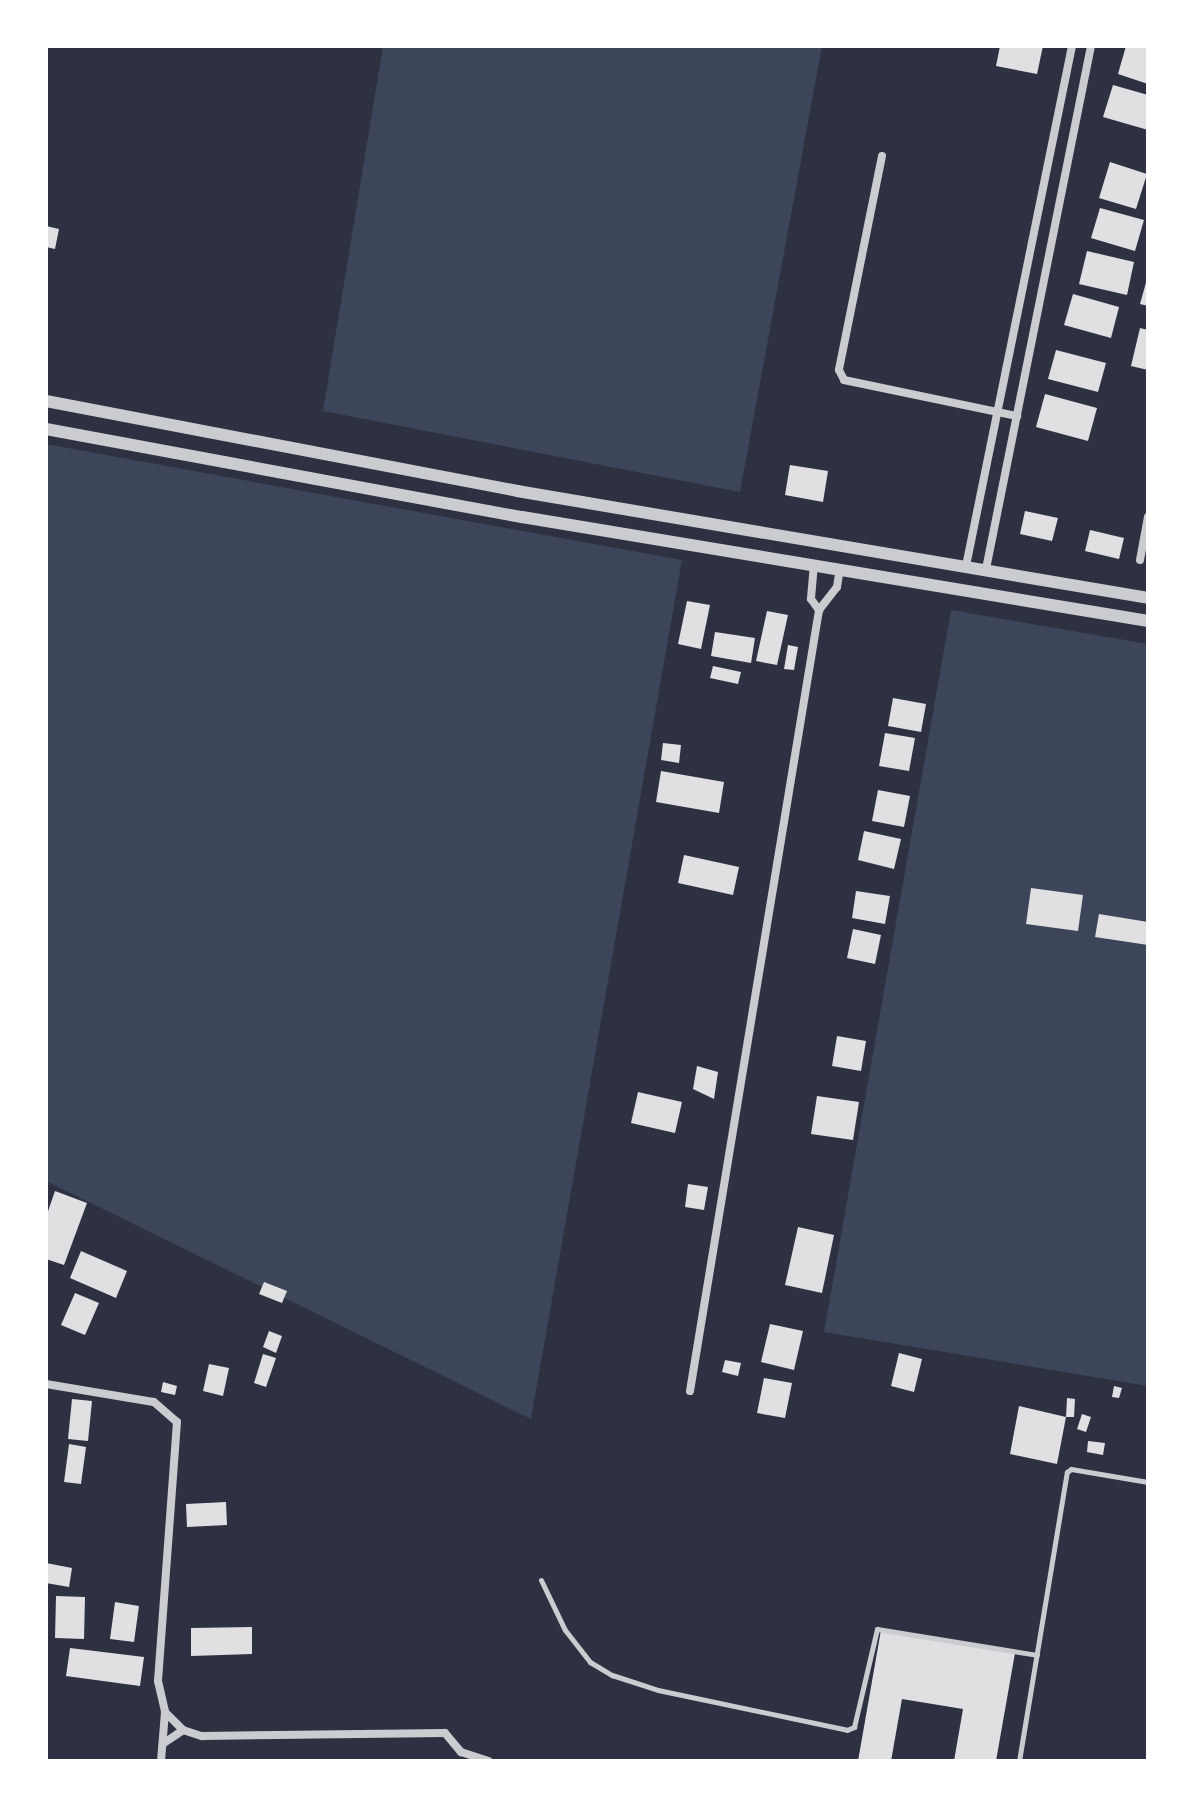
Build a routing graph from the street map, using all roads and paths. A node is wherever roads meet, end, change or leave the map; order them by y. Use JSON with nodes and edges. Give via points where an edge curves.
{"nodes":[{"id":1,"x":1072,"y":46,"type":"edge"},
{"id":2,"x":1091,"y":46,"type":"edge"},
{"id":3,"x":882,"y":156,"type":"dead end"},
{"id":4,"x":46,"y":401,"type":"edge"},
{"id":5,"x":999,"y":412,"type":"junction"},
{"id":6,"x":1017,"y":416,"type":"junction"},
{"id":7,"x":46,"y":429,"type":"edge"},
{"id":8,"x":1148,"y":517,"type":"edge"},
{"id":9,"x":1140,"y":560,"type":"dead end"},
{"id":10,"x":814,"y":564,"type":"junction"},
{"id":11,"x":966,"y":566,"type":"junction"},
{"id":12,"x":840,"y":568,"type":"junction"},
{"id":13,"x":986,"y":569,"type":"junction"},
{"id":14,"x":1148,"y":598,"type":"edge"},
{"id":15,"x":819,"y":610,"type":"junction"},
{"id":16,"x":1148,"y":621,"type":"edge"},
{"id":17,"x":46,"y":1384,"type":"edge"},
{"id":18,"x":690,"y":1391,"type":"dead end"},
{"id":19,"x":1148,"y":1482,"type":"edge"},
{"id":20,"x":541,"y":1580,"type":"dead end"},
{"id":21,"x":1037,"y":1655,"type":"junction"},
{"id":22,"x":165,"y":1712,"type":"junction"},
{"id":23,"x":183,"y":1730,"type":"junction"},
{"id":24,"x":164,"y":1743,"type":"junction"},
{"id":25,"x":161,"y":1761,"type":"edge"},
{"id":26,"x":489,"y":1761,"type":"edge"},
{"id":27,"x":1019,"y":1761,"type":"edge"}],
"edges":[{"from":1,"to":5,"type":"street"},
{"from":2,"to":6,"type":"street"},
{"from":3,"to":5,"type":"street","via":[[839,370],[844,380]]},
{"from":4,"to":11,"type":"street","via":[[517,491]]},
{"from":5,"to":6,"type":"street"},
{"from":5,"to":11,"type":"street"},
{"from":6,"to":13,"type":"street"},
{"from":7,"to":10,"type":"street","via":[[522,517]]},
{"from":8,"to":9,"type":"street"},
{"from":10,"to":12,"type":"street"},
{"from":10,"to":15,"type":"street","via":[[811,599]]},
{"from":11,"to":13,"type":"street"},
{"from":12,"to":15,"type":"street","via":[[837,587]]},
{"from":12,"to":16,"type":"street"},
{"from":13,"to":14,"type":"street"},
{"from":15,"to":18,"type":"street"},
{"from":17,"to":22,"type":"street","via":[[154,1402],[177,1422],[158,1681]]},
{"from":19,"to":21,"type":"lane","via":[[1067,1472]]},
{"from":20,"to":21,"type":"lane","via":[[565,1630],[590,1662],[612,1675],[658,1690],[847,1730],[854,1727],[877,1629]]},
{"from":21,"to":27,"type":"lane"},
{"from":22,"to":23,"type":"street"},
{"from":22,"to":24,"type":"street"},
{"from":23,"to":24,"type":"street"},
{"from":23,"to":26,"type":"street","via":[[202,1736],[445,1733],[461,1752]]},
{"from":24,"to":25,"type":"street"}]}
